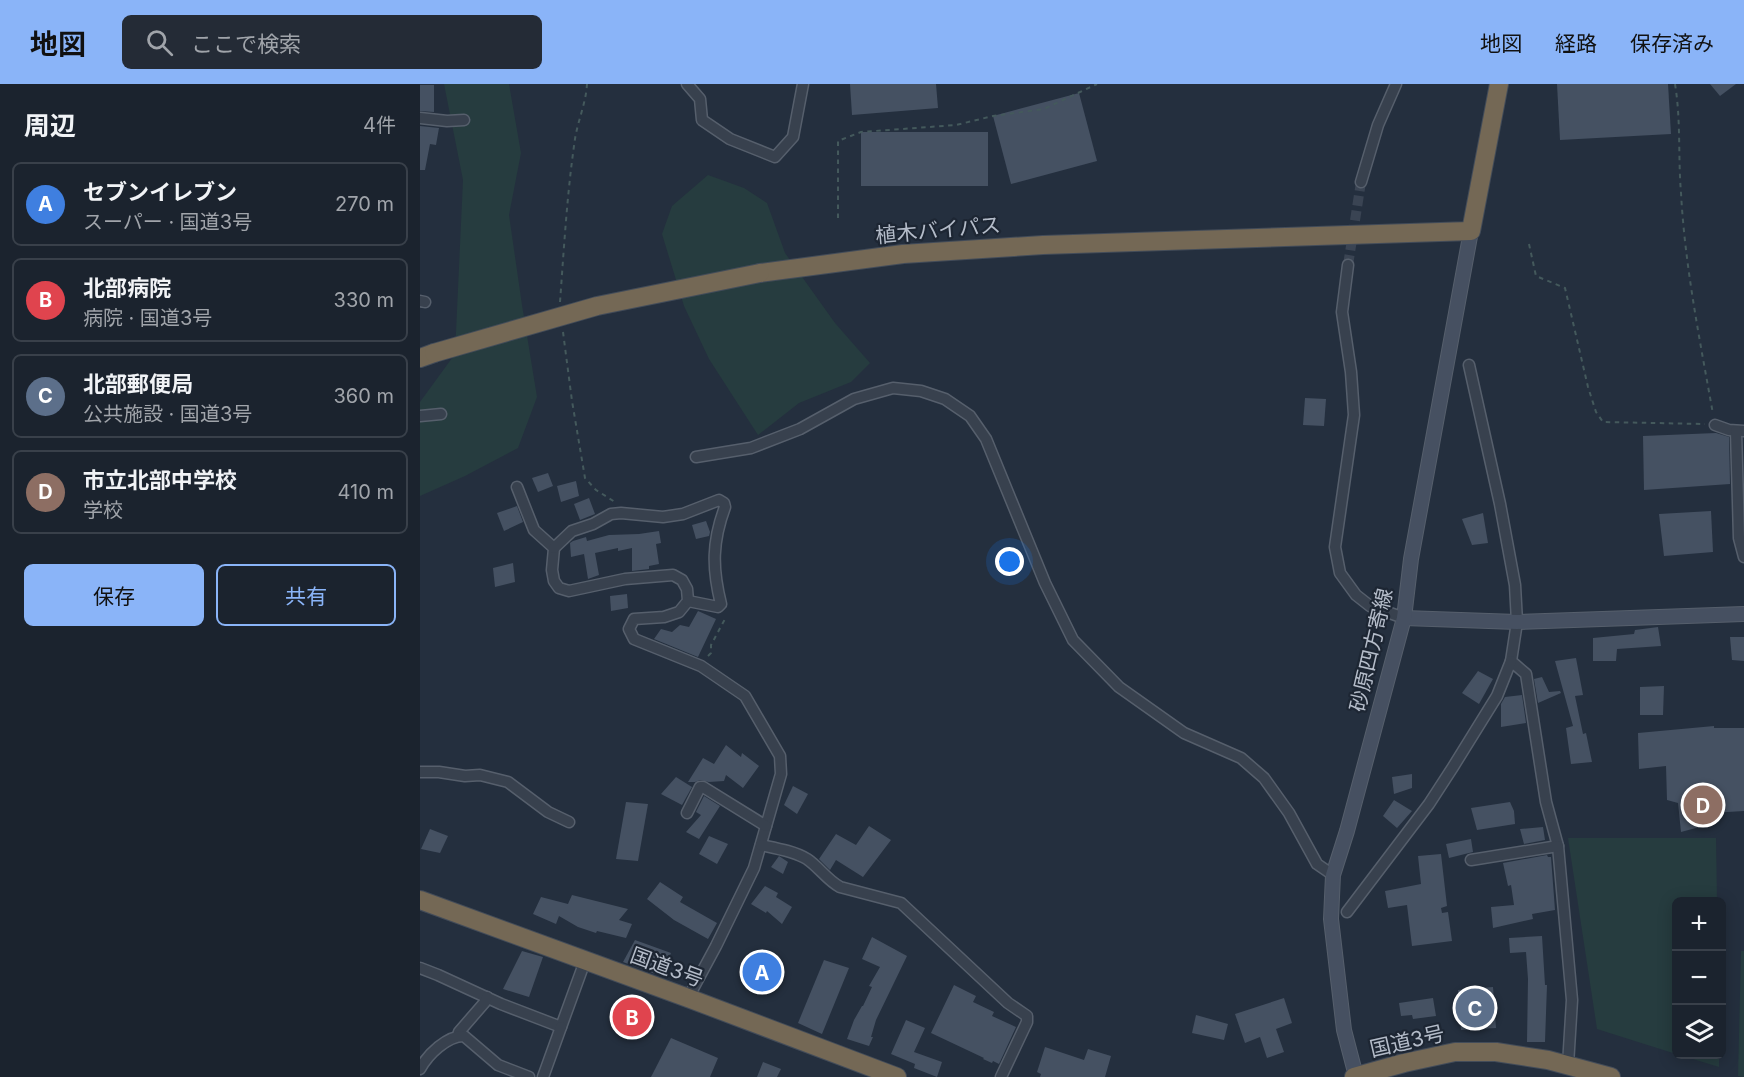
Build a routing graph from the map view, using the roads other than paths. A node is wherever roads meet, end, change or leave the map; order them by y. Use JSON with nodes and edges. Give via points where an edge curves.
{"nodes":[{"id":1,"x":687,"y":84,"type":"edge"},
{"id":2,"x":803,"y":84,"type":"edge"},
{"id":3,"x":1396,"y":84,"type":"edge"},
{"id":4,"x":1499,"y":84,"type":"edge"},
{"id":5,"x":420,"y":117,"type":"edge"},
{"id":6,"x":464,"y":120,"type":"dead end"},
{"id":7,"x":1361,"y":182,"type":"tunnel mouth"},
{"id":8,"x":1471,"y":231,"type":"junction"},
{"id":9,"x":1348,"y":266,"type":"tunnel mouth"},
{"id":10,"x":427,"y":355,"type":"edge"},
{"id":11,"x":1469,"y":365,"type":"dead end"},
{"id":12,"x":441,"y":414,"type":"dead end"},
{"id":13,"x":420,"y":416,"type":"edge"},
{"id":14,"x":1715,"y":425,"type":"road end"},
{"id":15,"x":1740,"y":431,"type":"edge"},
{"id":16,"x":696,"y":457,"type":"dead end"},
{"id":17,"x":517,"y":487,"type":"dead end"},
{"id":18,"x":554,"y":548,"type":"junction"},
{"id":19,"x":1744,"y":557,"type":"edge"},
{"id":20,"x":688,"y":601,"type":"junction"},
{"id":21,"x":1744,"y":614,"type":"edge"},
{"id":22,"x":1404,"y":618,"type":"junction"},
{"id":23,"x":1517,"y":622,"type":"junction"},
{"id":24,"x":1511,"y":661,"type":"junction"},
{"id":25,"x":420,"y":772,"type":"edge"},
{"id":26,"x":687,"y":813,"type":"dead end"},
{"id":27,"x":569,"y":822,"type":"dead end"},
{"id":28,"x":766,"y":826,"type":"junction"},
{"id":29,"x":761,"y":845,"type":"junction"},
{"id":30,"x":1558,"y":846,"type":"junction"},
{"id":31,"x":1470,"y":860,"type":"dead end"},
{"id":32,"x":1333,"y":875,"type":"junction"},
{"id":33,"x":420,"y":900,"type":"edge"},
{"id":34,"x":1347,"y":912,"type":"dead end"},
{"id":35,"x":585,"y":961,"type":"junction"},
{"id":36,"x":420,"y":968,"type":"edge"},
{"id":37,"x":487,"y":997,"type":"junction"},
{"id":38,"x":687,"y":998,"type":"junction"},
{"id":39,"x":561,"y":1027,"type":"junction"},
{"id":40,"x":458,"y":1036,"type":"junction"},
{"id":41,"x":1569,"y":1065,"type":"junction"},
{"id":42,"x":420,"y":1069,"type":"edge"},
{"id":43,"x":529,"y":1077,"type":"edge"},
{"id":44,"x":543,"y":1077,"type":"edge"},
{"id":45,"x":897,"y":1077,"type":"edge"},
{"id":46,"x":1000,"y":1077,"type":"edge"},
{"id":47,"x":1355,"y":1077,"type":"edge"},
{"id":48,"x":1611,"y":1077,"type":"edge"}],
"edges":[{"from":1,"to":2,"type":"street","via":[[700,99],[702,120],[730,139],[775,157],[793,137]]},
{"from":3,"to":7,"type":"street","via":[[1378,125]]},
{"from":4,"to":8,"type":"highway"},
{"from":5,"to":6,"type":"street"},
{"from":8,"to":10,"type":"highway","name":"植木バイパス","bridge":true,"via":[[1043,245],[903,254],[760,273],[597,306]]},
{"from":8,"to":22,"type":"main road","name":"砂原四方寄線"},
{"from":9,"to":22,"type":"street","via":[[1342,312],[1354,415],[1335,548],[1340,573],[1356,596],[1370,606]]},
{"from":11,"to":23,"type":"street","via":[[1500,504],[1515,585]]},
{"from":12,"to":13,"type":"street"},
{"from":14,"to":15,"type":"street"},
{"from":15,"to":19,"type":"street","via":[[1739,538]]},
{"from":16,"to":32,"type":"street","via":[[751,448],[800,429],[854,399],[893,388],[945,399],[970,416],[986,439],[1045,583],[1073,640],[1119,687],[1184,733],[1241,758],[1264,778],[1317,864]]},
{"from":17,"to":18,"type":"street","via":[[534,530]]},
{"from":18,"to":20,"type":"street","via":[[552,570],[559,588],[569,591],[625,579],[673,575],[682,580]]},
{"from":18,"to":20,"type":"street","via":[[572,531],[611,514],[663,517],[719,501],[725,507],[714,564],[721,604],[718,607]]},
{"from":20,"to":28,"type":"street","via":[[679,612],[634,619],[629,629],[634,639],[701,666],[745,696],[780,756],[781,774]]},
{"from":21,"to":23,"type":"main road"},
{"from":22,"to":23,"type":"main road"},
{"from":22,"to":32,"type":"main road","name":"砂原四方寄線"},
{"from":23,"to":24,"type":"street"},
{"from":24,"to":30,"type":"street","via":[[1526,674],[1546,802]]},
{"from":24,"to":34,"type":"street","via":[[1497,696],[1429,804]]},
{"from":25,"to":27,"type":"street","via":[[480,775],[508,782],[548,812]]},
{"from":26,"to":28,"type":"street","via":[[703,787]]},
{"from":28,"to":29,"type":"street"},
{"from":29,"to":38,"type":"street","via":[[754,868]]},
{"from":29,"to":46,"type":"street","via":[[806,859],[840,887],[901,903],[1026,1017]]},
{"from":30,"to":31,"type":"street"},
{"from":30,"to":41,"type":"street","via":[[1572,1000]]},
{"from":32,"to":47,"type":"main road","name":"砂原四方寄線","via":[[1331,919],[1344,1030]]},
{"from":33,"to":35,"type":"highway","name":"国道3号"},
{"from":35,"to":38,"type":"highway","name":"国道3号"},
{"from":35,"to":39,"type":"street"},
{"from":36,"to":37,"type":"street"},
{"from":37,"to":39,"type":"street"},
{"from":37,"to":40,"type":"street"},
{"from":38,"to":45,"type":"highway","name":"国道3号"},
{"from":39,"to":44,"type":"street"},
{"from":40,"to":42,"type":"street","via":[[439,1046]]},
{"from":40,"to":43,"type":"street","via":[[464,1036],[498,1065]]},
{"from":41,"to":47,"type":"highway","name":"国道3号","via":[[1496,1052],[1455,1052]]},
{"from":41,"to":48,"type":"highway","name":"国道3号"}]}
